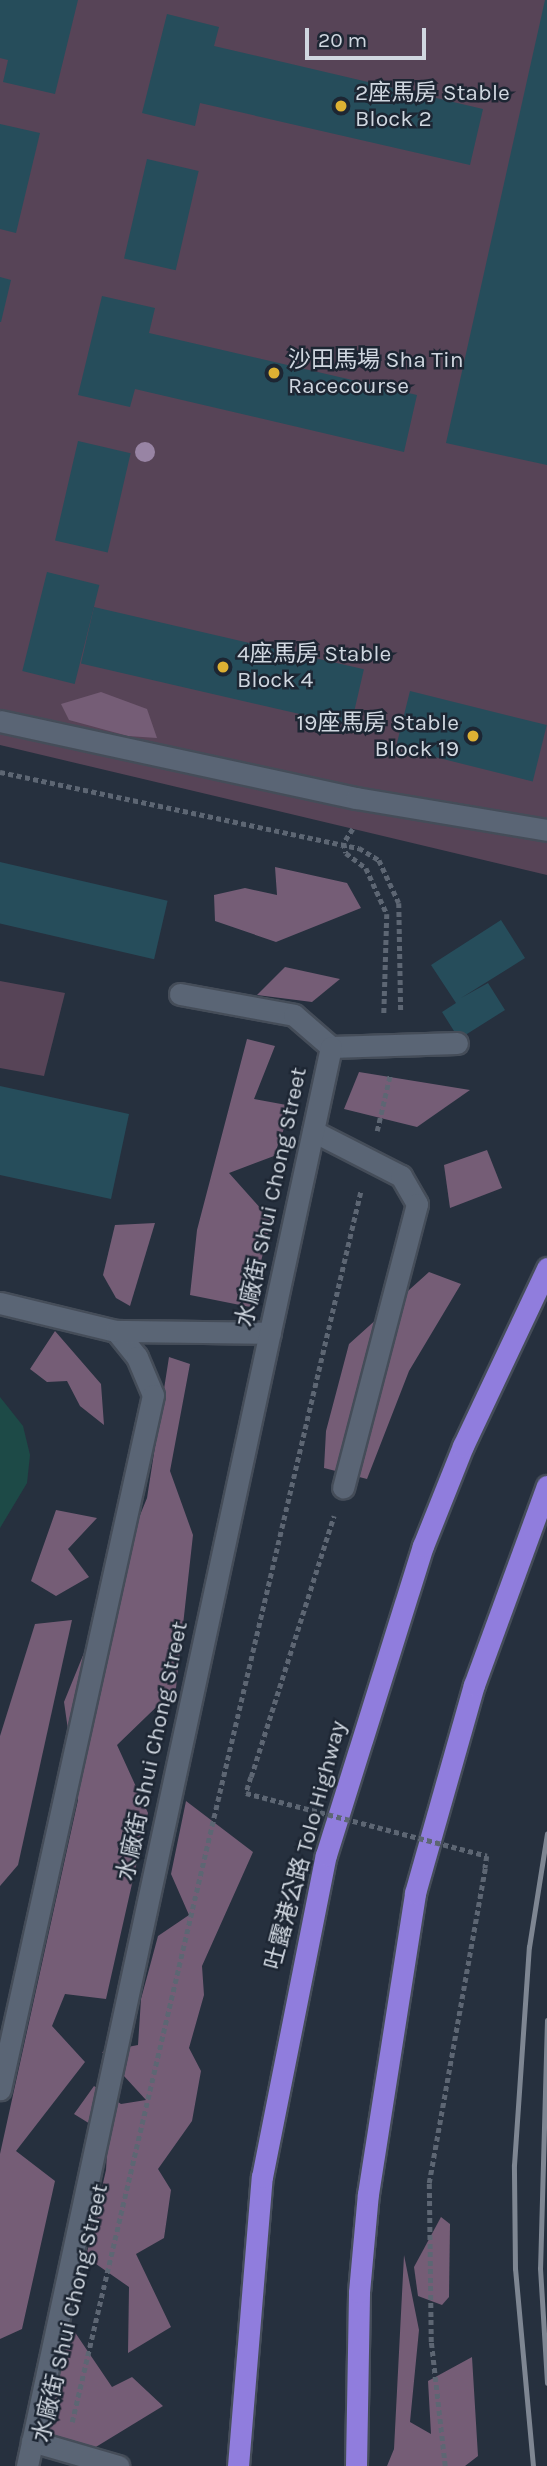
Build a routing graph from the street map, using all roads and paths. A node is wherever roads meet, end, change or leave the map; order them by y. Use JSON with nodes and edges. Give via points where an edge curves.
{"nodes":[{"id":1,"x":0,"y":721,"type":"edge"},
{"id":2,"x":0,"y":772,"type":"edge"},
{"id":3,"x":547,"y":830,"type":"edge"},
{"id":4,"x":344,"y":843,"type":"junction"},
{"id":5,"x":180,"y":994,"type":"dead end"},
{"id":6,"x":401,"y":1019,"type":"dead end"},
{"id":7,"x":384,"y":1020,"type":"dead end"},
{"id":8,"x":457,"y":1044,"type":"dead end"},
{"id":9,"x":331,"y":1047,"type":"junction"},
{"id":10,"x":391,"y":1068,"type":"dead end"},
{"id":11,"x":313,"y":1131,"type":"junction"},
{"id":12,"x":371,"y":1160,"type":"junction"},
{"id":13,"x":547,"y":1268,"type":"edge"},
{"id":14,"x":0,"y":1303,"type":"edge"},
{"id":15,"x":116,"y":1331,"type":"junction"},
{"id":16,"x":270,"y":1333,"type":"junction"},
{"id":17,"x":547,"y":1486,"type":"edge"},
{"id":18,"x":343,"y":1488,"type":"joint"},
{"id":19,"x":10,"y":1994,"type":"edge"},
{"id":20,"x":0,"y":2089,"type":"edge"},
{"id":21,"x":32,"y":2441,"type":"junction"},
{"id":22,"x":66,"y":2451,"type":"junction"},
{"id":23,"x":27,"y":2466,"type":"edge"},
{"id":24,"x":118,"y":2466,"type":"edge"},
{"id":25,"x":238,"y":2466,"type":"edge"},
{"id":26,"x":356,"y":2466,"type":"edge"},
{"id":27,"x":445,"y":2466,"type":"edge"}],
"edges":[{"from":1,"to":3,"type":"street","via":[[356,797]]},
{"from":2,"to":4,"type":"path"},
{"from":4,"to":6,"type":"path","via":[[379,860],[399,903]]},
{"from":4,"to":7,"type":"path","via":[[380,888],[387,914]]},
{"from":5,"to":9,"type":"street","via":[[294,1015]]},
{"from":8,"to":9,"type":"street"},
{"from":9,"to":11,"type":"street","name":"水廠街 Shui Chong Street"},
{"from":10,"to":12,"type":"path","name":"水廠街 Shui Chong Street"},
{"from":11,"to":12,"type":"street"},
{"from":11,"to":16,"type":"street","name":"水廠街 Shui Chong Street"},
{"from":12,"to":18,"type":"street","via":[[409,1183],[416,1204]]},
{"from":12,"to":22,"type":"path","name":"水廠街 Shui Chong Street"},
{"from":13,"to":25,"type":"highway","name":"吐露港公路 Tolo Highway","via":[[463,1446],[422,1546],[326,1855],[262,2177]]},
{"from":14,"to":15,"type":"street"},
{"from":15,"to":16,"type":"street"},
{"from":15,"to":19,"type":"street","via":[[137,1357],[153,1395]]},
{"from":16,"to":21,"type":"street","name":"水廠街 Shui Chong Street"},
{"from":17,"to":26,"type":"highway","via":[[474,1685],[415,1893],[368,2194],[359,2292]]},
{"from":18,"to":27,"type":"path","bridge":true,"via":[[246,1793],[487,1857],[429,2183],[431,2342]]},
{"from":19,"to":20,"type":"street"},
{"from":21,"to":22,"type":"street"},
{"from":21,"to":23,"type":"street","name":"水廠街 Shui Chong Street"},
{"from":22,"to":24,"type":"street"}]}
